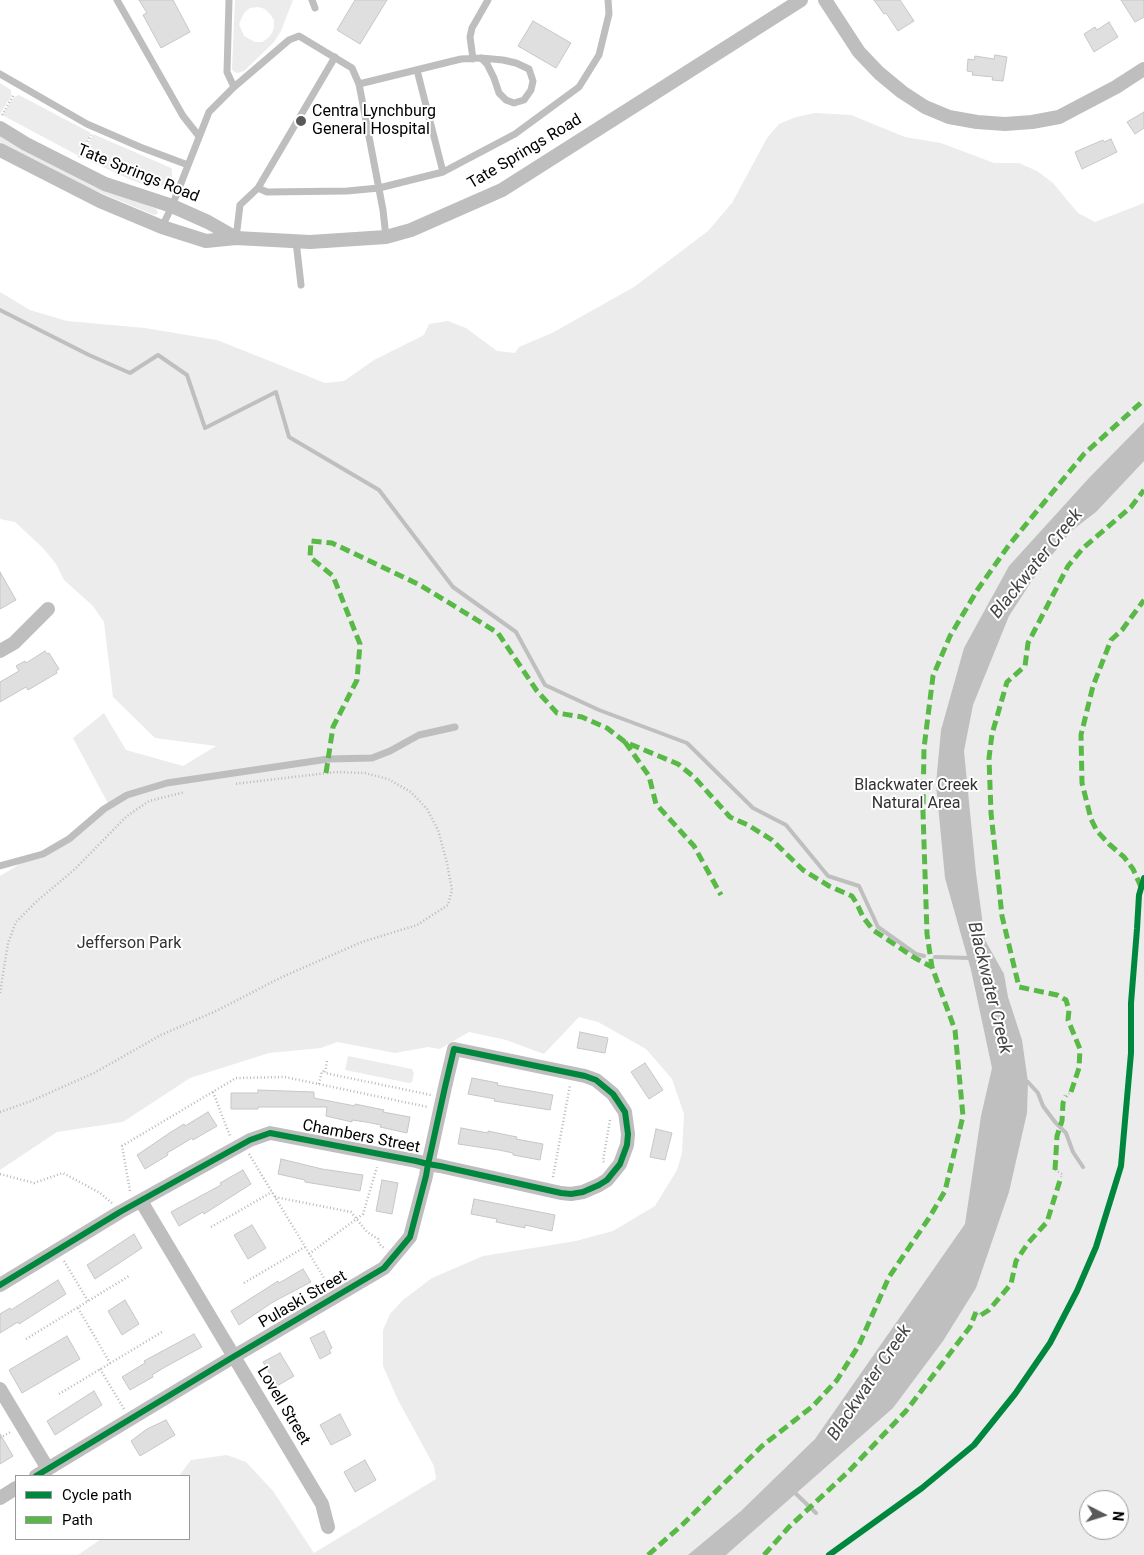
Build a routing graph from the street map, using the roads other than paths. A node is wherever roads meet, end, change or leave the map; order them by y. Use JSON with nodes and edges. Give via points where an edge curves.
{"nodes":[{"id":1,"x":117,"y":0,"type":"edge"},
{"id":2,"x":229,"y":0,"type":"edge"},
{"id":3,"x":312,"y":0,"type":"edge"},
{"id":4,"x":488,"y":0,"type":"edge"},
{"id":5,"x":608,"y":0,"type":"edge"},
{"id":6,"x":801,"y":0,"type":"edge"},
{"id":7,"x":825,"y":0,"type":"edge"},
{"id":8,"x":315,"y":8,"type":"dead end"},
{"id":9,"x":335,"y":57,"type":"junction"},
{"id":10,"x":477,"y":58,"type":"junction"},
{"id":11,"x":1144,"y":69,"type":"edge"},
{"id":12,"x":417,"y":70,"type":"junction"},
{"id":13,"x":0,"y":74,"type":"edge"},
{"id":14,"x":359,"y":84,"type":"junction"},
{"id":15,"x":234,"y":87,"type":"junction"},
{"id":16,"x":0,"y":122,"type":"edge"},
{"id":17,"x":198,"y":135,"type":"junction"},
{"id":18,"x":0,"y":150,"type":"edge"},
{"id":19,"x":188,"y":165,"type":"junction"},
{"id":20,"x":443,"y":172,"type":"junction"},
{"id":21,"x":258,"y":188,"type":"junction"},
{"id":22,"x":379,"y":188,"type":"junction"},
{"id":23,"x":172,"y":206,"type":"junction"},
{"id":24,"x":162,"y":227,"type":"junction"},
{"id":25,"x":386,"y":237,"type":"junction"},
{"id":26,"x":236,"y":238,"type":"junction"},
{"id":27,"x":296,"y":241,"type":"junction"},
{"id":28,"x":301,"y":285,"type":"dead end"},
{"id":29,"x":48,"y":609,"type":"dead end"},
{"id":30,"x":0,"y":651,"type":"edge"},
{"id":31,"x":455,"y":727,"type":"dead end"},
{"id":32,"x":0,"y":866,"type":"edge"},
{"id":33,"x":454,"y":1049,"type":"joint"},
{"id":34,"x":428,"y":1164,"type":"junction"},
{"id":35,"x":136,"y":1198,"type":"junction"},
{"id":36,"x":0,"y":1285,"type":"edge"},
{"id":37,"x":233,"y":1357,"type":"junction"},
{"id":38,"x":0,"y":1389,"type":"edge"},
{"id":39,"x":42,"y":1473,"type":"edge"},
{"id":40,"x":15,"y":1489,"type":"edge"},
{"id":41,"x":0,"y":1498,"type":"edge"},
{"id":42,"x":328,"y":1527,"type":"dead end"}],
"edges":[{"from":1,"to":17,"type":"lane","via":[[183,116]]},
{"from":2,"to":15,"type":"lane","via":[[227,72]]},
{"from":3,"to":8,"type":"lane"},
{"from":4,"to":10,"type":"lane","via":[[470,37]]},
{"from":5,"to":20,"type":"lane","via":[[609,14],[599,55],[579,86],[515,134]]},
{"from":6,"to":25,"type":"street","name":"Tate Springs Road","via":[[502,190],[411,230]]},
{"from":7,"to":11,"type":"street","via":[[859,52],[879,73],[925,107],[949,117],[1005,124],[1059,117]]},
{"from":9,"to":14,"type":"lane","via":[[352,68]]},
{"from":9,"to":15,"type":"lane","via":[[299,36],[289,40]]},
{"from":9,"to":21,"type":"lane"},
{"from":10,"to":10,"type":"lane","via":[[487,64],[499,93],[506,100],[514,103],[524,100],[533,81],[529,69],[516,63]]},
{"from":10,"to":12,"type":"lane"},
{"from":12,"to":14,"type":"lane"},
{"from":12,"to":20,"type":"lane"},
{"from":13,"to":19,"type":"lane","via":[[95,127]]},
{"from":14,"to":22,"type":"lane"},
{"from":15,"to":17,"type":"lane","via":[[209,112]]},
{"from":16,"to":23,"type":"street","name":"Tate Springs Road","via":[[26,144],[105,184]]},
{"from":17,"to":19,"type":"lane"},
{"from":18,"to":24,"type":"street","name":"Tate Springs Road","via":[[100,201]]},
{"from":19,"to":23,"type":"lane"},
{"from":20,"to":22,"type":"lane"},
{"from":21,"to":22,"type":"lane","via":[[267,192]]},
{"from":21,"to":26,"type":"lane","via":[[240,205]]},
{"from":22,"to":25,"type":"lane"},
{"from":23,"to":24,"type":"lane"},
{"from":23,"to":26,"type":"street","name":"Tate Springs Road"},
{"from":24,"to":26,"type":"street","name":"Tate Springs Road","via":[[206,241]]},
{"from":25,"to":27,"type":"street","name":"Tate Springs Road"},
{"from":26,"to":27,"type":"street","name":"Tate Springs Road"},
{"from":27,"to":28,"type":"lane"},
{"from":29,"to":30,"type":"street","via":[[14,643]]},
{"from":31,"to":32,"type":"lane","via":[[419,735],[372,758],[328,759],[167,782],[127,795],[104,808],[69,839],[43,854]]},
{"from":33,"to":34,"type":"street","name":"Pulaski Street"},
{"from":33,"to":34,"type":"street","name":"Chambers Street","via":[[596,1080],[620,1102],[627,1123],[627,1145],[620,1164],[608,1180],[590,1190],[571,1194]]},
{"from":34,"to":35,"type":"street","name":"Chambers Street","via":[[270,1133]]},
{"from":34,"to":37,"type":"street","name":"Pulaski Street","via":[[410,1237],[384,1268]]},
{"from":35,"to":36,"type":"street","name":"Chambers Street"},
{"from":35,"to":37,"type":"street","name":"Lovell Street"},
{"from":37,"to":39,"type":"street","name":"Pulaski Street"},
{"from":37,"to":42,"type":"street","name":"Lovell Street","via":[[322,1504]]},
{"from":38,"to":39,"type":"street"},
{"from":40,"to":41,"type":"street"}]}
